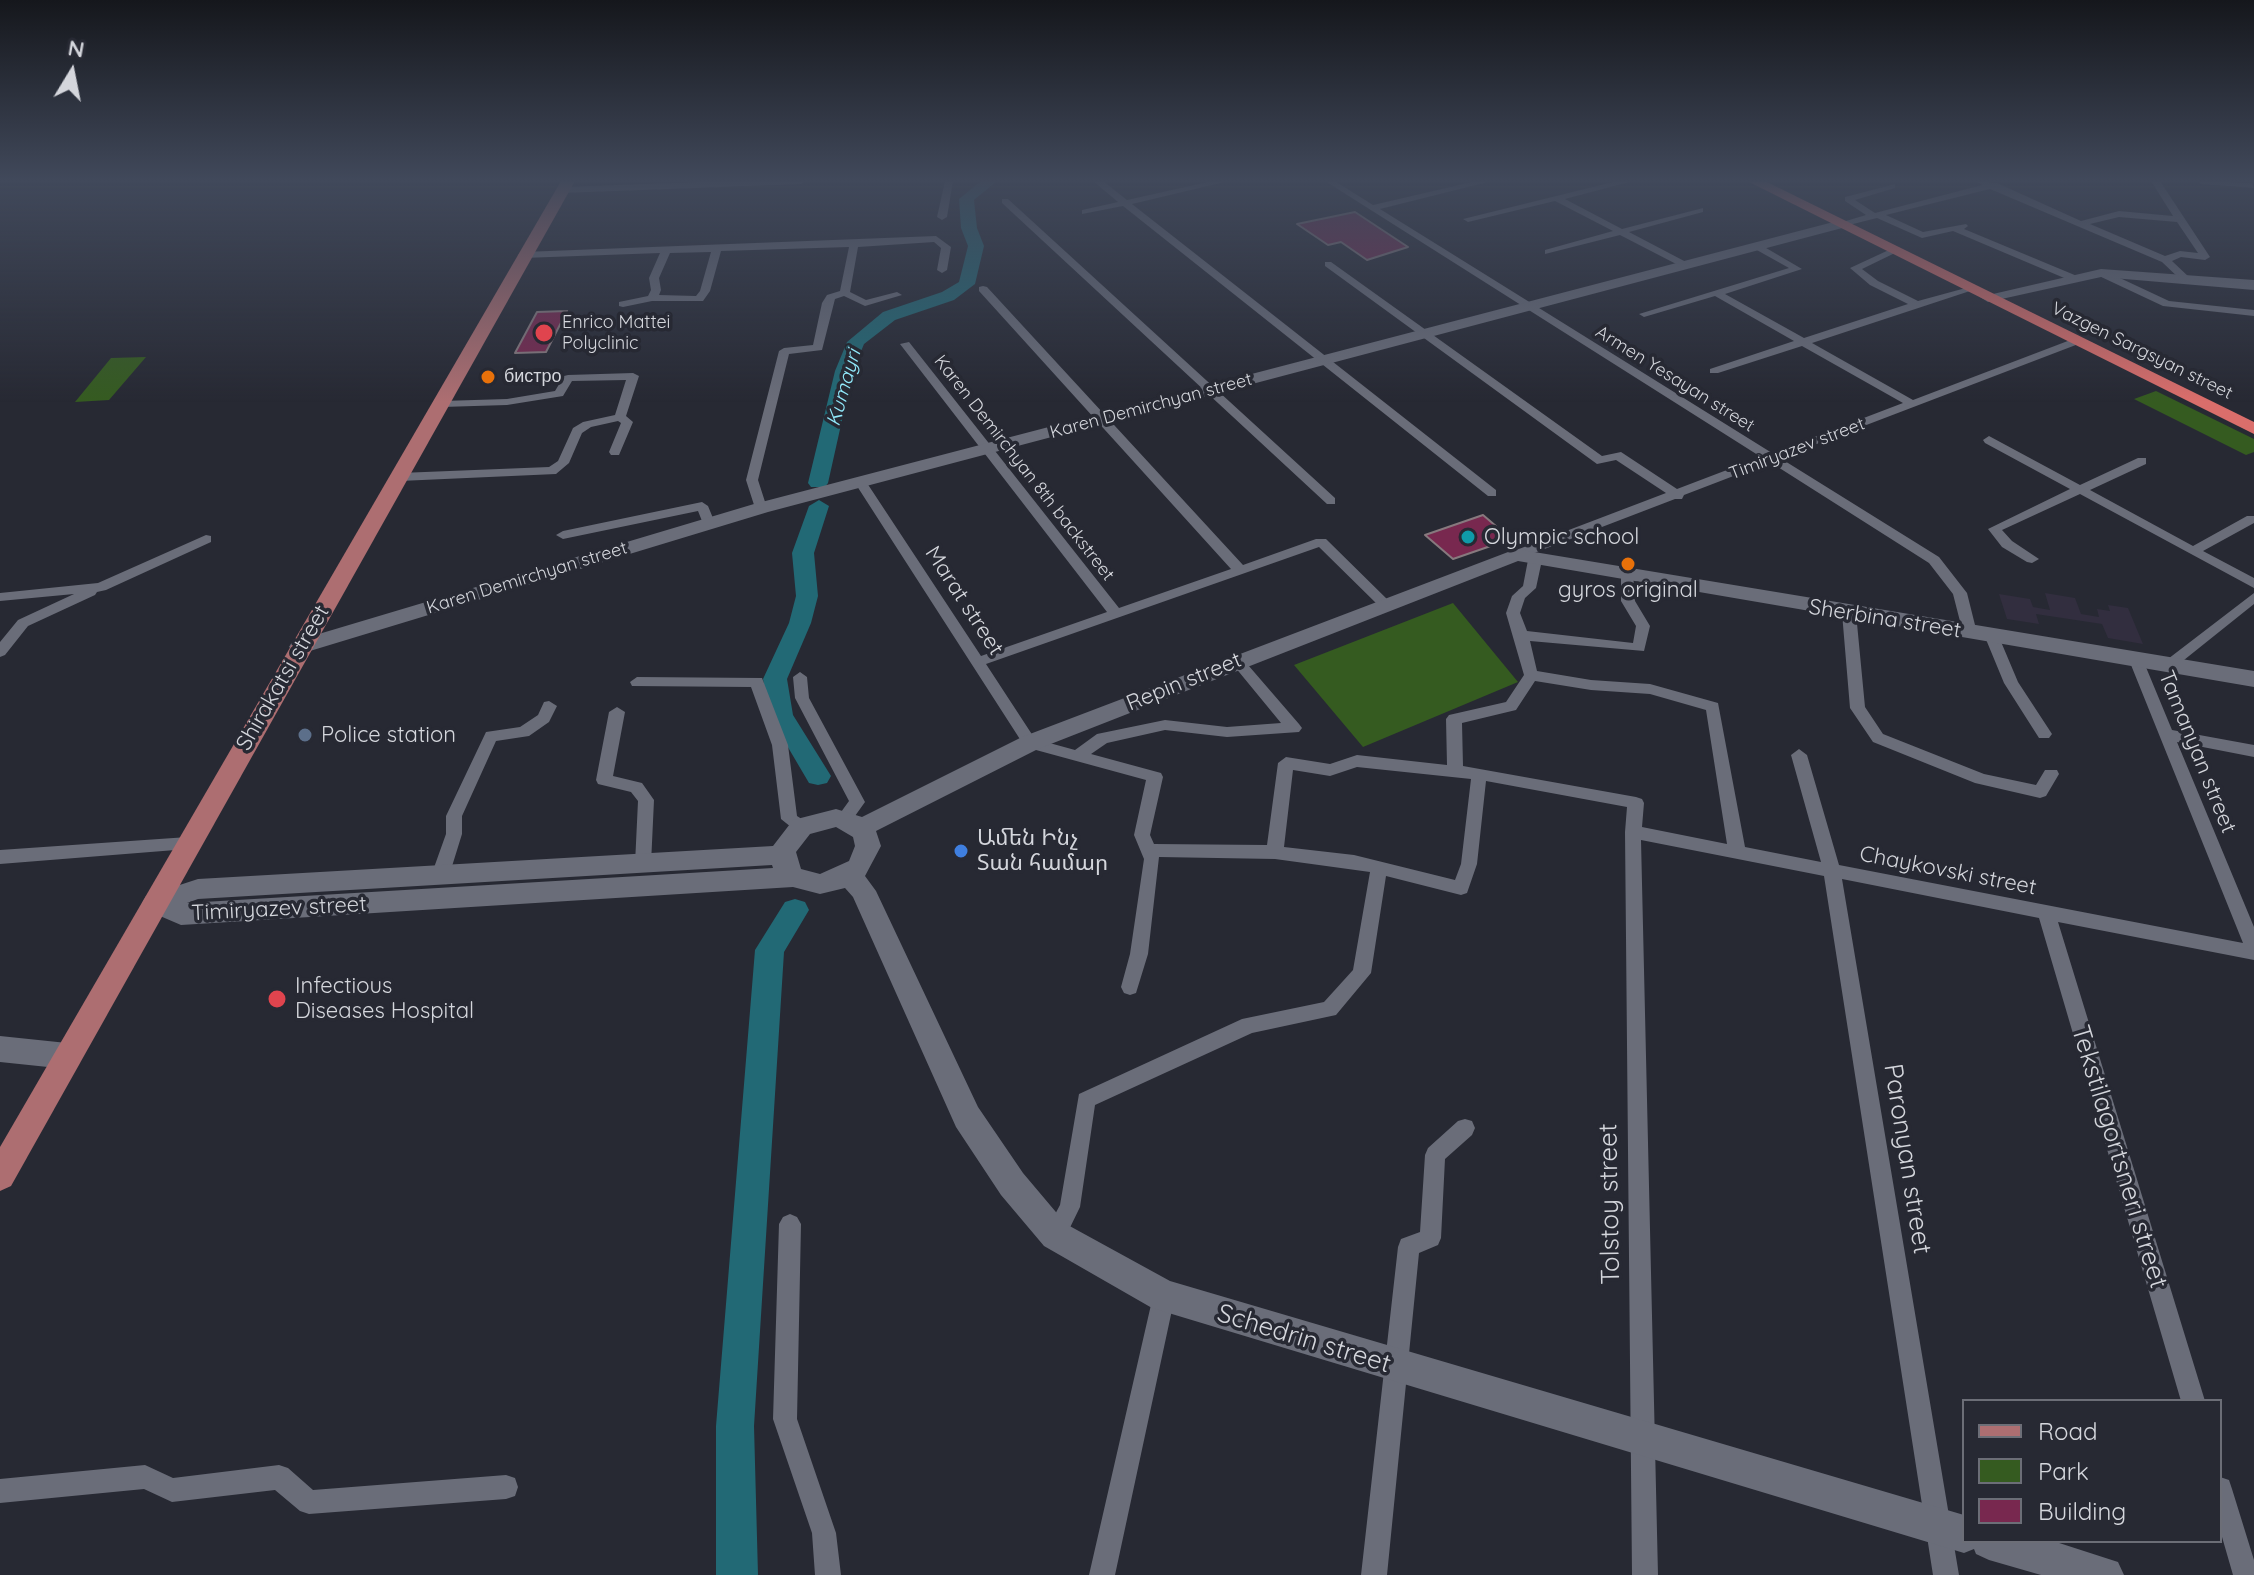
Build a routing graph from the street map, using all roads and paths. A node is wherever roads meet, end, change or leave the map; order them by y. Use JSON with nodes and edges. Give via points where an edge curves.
{"nodes":[{"id":1,"x":541,"y":254,"type":"edge"},
{"id":2,"x":664,"y":254,"type":"edge"},
{"id":3,"x":715,"y":254,"type":"edge"},
{"id":4,"x":852,"y":254,"type":"edge"},
{"id":5,"x":945,"y":254,"type":"edge"},
{"id":6,"x":1070,"y":254,"type":"edge"},
{"id":7,"x":1193,"y":254,"type":"edge"},
{"id":8,"x":1444,"y":254,"type":"edge"},
{"id":9,"x":1665,"y":254,"type":"edge"},
{"id":10,"x":1728,"y":254,"type":"edge"},
{"id":11,"x":1771,"y":254,"type":"edge"},
{"id":12,"x":1886,"y":254,"type":"edge"},
{"id":13,"x":1901,"y":254,"type":"edge"},
{"id":14,"x":2017,"y":254,"type":"edge"},
{"id":15,"x":2152,"y":254,"type":"edge"},
{"id":16,"x":2179,"y":254,"type":"edge"},
{"id":17,"x":2184,"y":254,"type":"edge"},
{"id":18,"x":2203,"y":254,"type":"edge"},
{"id":19,"x":523,"y":255,"type":"joint"},
{"id":20,"x":2165,"y":260,"type":"junction"},
{"id":21,"x":1328,"y":264,"type":"dead end"},
{"id":22,"x":1685,"y":265,"type":"junction"},
{"id":23,"x":942,"y":270,"type":"dead end"},
{"id":24,"x":2101,"y":273,"type":"junction"},
{"id":25,"x":2073,"y":278,"type":"junction"},
{"id":26,"x":2185,"y":278,"type":"junction"},
{"id":27,"x":2254,"y":285,"type":"edge"},
{"id":28,"x":1969,"y":288,"type":"junction"},
{"id":29,"x":983,"y":289,"type":"dead end"},
{"id":30,"x":845,"y":293,"type":"junction"},
{"id":31,"x":1718,"y":294,"type":"junction"},
{"id":32,"x":897,"y":295,"type":"dead end"},
{"id":33,"x":1988,"y":297,"type":"junction"},
{"id":34,"x":652,"y":298,"type":"junction"},
{"id":35,"x":623,"y":304,"type":"dead end"},
{"id":36,"x":1915,"y":304,"type":"junction"},
{"id":37,"x":1525,"y":306,"type":"junction"},
{"id":38,"x":2254,"y":313,"type":"edge"},
{"id":39,"x":1644,"y":314,"type":"dead end"},
{"id":40,"x":1422,"y":333,"type":"junction"},
{"id":41,"x":1799,"y":341,"type":"junction"},
{"id":42,"x":2077,"y":341,"type":"junction"},
{"id":43,"x":905,"y":344,"type":"dead end"},
{"id":44,"x":1325,"y":360,"type":"junction"},
{"id":45,"x":1714,"y":371,"type":"dead end"},
{"id":46,"x":1212,"y":390,"type":"junction"},
{"id":47,"x":442,"y":404,"type":"junction"},
{"id":48,"x":1912,"y":404,"type":"junction"},
{"id":49,"x":620,"y":417,"type":"junction"},
{"id":50,"x":1101,"y":420,"type":"junction"},
{"id":51,"x":2254,"y":429,"type":"edge"},
{"id":52,"x":1989,"y":440,"type":"dead end"},
{"id":53,"x":985,"y":450,"type":"junction"},
{"id":54,"x":615,"y":452,"type":"dead end"},
{"id":55,"x":1770,"y":459,"type":"junction"},
{"id":56,"x":2142,"y":461,"type":"dead end"},
{"id":57,"x":400,"y":477,"type":"junction"},
{"id":58,"x":861,"y":483,"type":"junction"},
{"id":59,"x":2078,"y":488,"type":"junction"},
{"id":60,"x":1492,"y":493,"type":"dead end"},
{"id":61,"x":1678,"y":496,"type":"junction"},
{"id":62,"x":1331,"y":501,"type":"dead end"},
{"id":63,"x":761,"y":508,"type":"junction"},
{"id":64,"x":2252,"y":519,"type":"dead end"},
{"id":65,"x":709,"y":523,"type":"junction"},
{"id":66,"x":563,"y":535,"type":"dead end"},
{"id":67,"x":206,"y":539,"type":"dead end"},
{"id":68,"x":2193,"y":551,"type":"junction"},
{"id":69,"x":1526,"y":558,"type":"junction"},
{"id":70,"x":2032,"y":559,"type":"dead end"},
{"id":71,"x":1240,"y":570,"type":"junction"},
{"id":72,"x":1628,"y":576,"type":"junction"},
{"id":73,"x":2254,"y":584,"type":"edge"},
{"id":74,"x":101,"y":587,"type":"junction"},
{"id":75,"x":0,"y":597,"type":"edge"},
{"id":76,"x":2254,"y":597,"type":"edge"},
{"id":77,"x":1385,"y":604,"type":"junction"},
{"id":78,"x":1849,"y":613,"type":"junction"},
{"id":79,"x":1116,"y":614,"type":"junction"},
{"id":80,"x":1970,"y":633,"type":"junction"},
{"id":81,"x":1521,"y":635,"type":"junction"},
{"id":82,"x":1992,"y":637,"type":"junction"},
{"id":83,"x":300,"y":647,"type":"junction"},
{"id":84,"x":0,"y":652,"type":"edge"},
{"id":85,"x":2136,"y":660,"type":"junction"},
{"id":86,"x":1237,"y":661,"type":"junction"},
{"id":87,"x":978,"y":662,"type":"junction"},
{"id":88,"x":2169,"y":665,"type":"junction"},
{"id":89,"x":1531,"y":675,"type":"junction"},
{"id":90,"x":800,"y":677,"type":"dead end"},
{"id":91,"x":2254,"y":679,"type":"edge"},
{"id":92,"x":637,"y":682,"type":"dead end"},
{"id":93,"x":549,"y":706,"type":"dead end"},
{"id":94,"x":617,"y":712,"type":"dead end"},
{"id":95,"x":2044,"y":734,"type":"dead end"},
{"id":96,"x":2167,"y":735,"type":"junction"},
{"id":97,"x":1030,"y":743,"type":"junction"},
{"id":98,"x":2254,"y":751,"type":"edge"},
{"id":99,"x":1799,"y":755,"type":"dead end"},
{"id":100,"x":1077,"y":756,"type":"junction"},
{"id":101,"x":1455,"y":771,"type":"junction"},
{"id":102,"x":1479,"y":774,"type":"junction"},
{"id":103,"x":2051,"y":774,"type":"dead end"},
{"id":104,"x":852,"y":824,"type":"junction"},
{"id":105,"x":802,"y":827,"type":"junction"},
{"id":106,"x":1633,"y":832,"type":"junction"},
{"id":107,"x":188,"y":843,"type":"junction"},
{"id":108,"x":1148,"y":850,"type":"junction"},
{"id":109,"x":1275,"y":852,"type":"junction"},
{"id":110,"x":1737,"y":852,"type":"junction"},
{"id":111,"x":0,"y":857,"type":"edge"},
{"id":112,"x":643,"y":864,"type":"junction"},
{"id":113,"x":788,"y":866,"type":"junction"},
{"id":114,"x":1379,"y":868,"type":"junction"},
{"id":115,"x":1832,"y":871,"type":"junction"},
{"id":116,"x":849,"y":875,"type":"junction"},
{"id":117,"x":440,"y":876,"type":"junction"},
{"id":118,"x":380,"y":880,"type":"junction"},
{"id":119,"x":155,"y":903,"type":"junction"},
{"id":120,"x":369,"y":905,"type":"junction"},
{"id":121,"x":2046,"y":912,"type":"junction"},
{"id":122,"x":2254,"y":951,"type":"edge"},
{"id":123,"x":1130,"y":987,"type":"dead end"},
{"id":124,"x":0,"y":1049,"type":"edge"},
{"id":125,"x":67,"y":1056,"type":"junction"},
{"id":126,"x":1465,"y":1128,"type":"dead end"},
{"id":127,"x":0,"y":1176,"type":"edge"},
{"id":128,"x":790,"y":1224,"type":"dead end"},
{"id":129,"x":1055,"y":1235,"type":"junction"},
{"id":130,"x":1164,"y":1296,"type":"junction"},
{"id":131,"x":1396,"y":1367,"type":"junction"},
{"id":132,"x":2192,"y":1399,"type":"edge"},
{"id":133,"x":1642,"y":1440,"type":"junction"},
{"id":134,"x":506,"y":1487,"type":"dead end"},
{"id":135,"x":0,"y":1491,"type":"edge"},
{"id":136,"x":2222,"y":1496,"type":"edge"},
{"id":137,"x":1951,"y":1530,"type":"edge"},
{"id":138,"x":1996,"y":1543,"type":"edge"},
{"id":139,"x":828,"y":1575,"type":"edge"},
{"id":140,"x":1102,"y":1575,"type":"edge"},
{"id":141,"x":1374,"y":1575,"type":"edge"},
{"id":142,"x":1645,"y":1575,"type":"edge"},
{"id":143,"x":1946,"y":1575,"type":"edge"},
{"id":144,"x":2105,"y":1575,"type":"edge"},
{"id":145,"x":2246,"y":1575,"type":"edge"}],
"edges":[{"from":1,"to":19,"type":"street"},
{"from":2,"to":34,"type":"street"},
{"from":3,"to":34,"type":"street","via":[[699,299]]},
{"from":4,"to":30,"type":"street"},
{"from":5,"to":23,"type":"street"},
{"from":6,"to":46,"type":"street"},
{"from":7,"to":44,"type":"street"},
{"from":8,"to":37,"type":"street","name":"Armen Yesayan street"},
{"from":9,"to":22,"type":"street"},
{"from":10,"to":22,"type":"street","name":"Karen Demirchyan street"},
{"from":11,"to":31,"type":"street","via":[[1797,269]]},
{"from":12,"to":36,"type":"street","via":[[1855,268]]},
{"from":13,"to":28,"type":"highway","name":"Vazgen Sargsyan street"},
{"from":14,"to":25,"type":"street"},
{"from":15,"to":20,"type":"street"},
{"from":16,"to":20,"type":"street"},
{"from":17,"to":18,"type":"street"},
{"from":19,"to":47,"type":"main road","name":"Shirakatsi street"},
{"from":20,"to":26,"type":"street"},
{"from":21,"to":40,"type":"street"},
{"from":22,"to":37,"type":"street","name":"Karen Demirchyan street"},
{"from":24,"to":25,"type":"street"},
{"from":24,"to":26,"type":"street"},
{"from":24,"to":38,"type":"street","via":[[2167,304]]},
{"from":25,"to":33,"type":"street"},
{"from":26,"to":27,"type":"street"},
{"from":28,"to":33,"type":"highway","name":"Vazgen Sargsyan street"},
{"from":28,"to":36,"type":"street"},
{"from":29,"to":50,"type":"street"},
{"from":30,"to":32,"type":"street","via":[[865,303]]},
{"from":30,"to":63,"type":"street","via":[[827,303],[818,348],[784,351],[752,480]]},
{"from":31,"to":39,"type":"street"},
{"from":31,"to":41,"type":"street"},
{"from":33,"to":42,"type":"highway","name":"Vazgen Sargsyan street"},
{"from":34,"to":35,"type":"street"},
{"from":36,"to":41,"type":"street"},
{"from":37,"to":40,"type":"street","name":"Karen Demirchyan street"},
{"from":37,"to":55,"type":"street","name":"Armen Yesayan street"},
{"from":40,"to":44,"type":"street","name":"Karen Demirchyan street"},
{"from":40,"to":61,"type":"street","via":[[1601,461],[1617,455]]},
{"from":41,"to":45,"type":"street"},
{"from":41,"to":48,"type":"street"},
{"from":42,"to":48,"type":"street","name":"Timiryazev street"},
{"from":42,"to":51,"type":"highway","name":"Vazgen Sargsyan street"},
{"from":43,"to":53,"type":"street","name":"Karen Demirchyan 8th backstreet"},
{"from":44,"to":46,"type":"street","name":"Karen Demirchyan street"},
{"from":44,"to":60,"type":"street"},
{"from":46,"to":50,"type":"street","name":"Karen Demirchyan street"},
{"from":46,"to":62,"type":"street"},
{"from":47,"to":49,"type":"street","via":[[559,394],[568,378],[633,376]]},
{"from":47,"to":57,"type":"main road","name":"Shirakatsi street"},
{"from":48,"to":55,"type":"street","name":"Timiryazev street"},
{"from":49,"to":54,"type":"street","via":[[627,422]]},
{"from":49,"to":57,"type":"street","via":[[577,431],[563,463],[552,471]]},
{"from":50,"to":53,"type":"street","name":"Karen Demirchyan street"},
{"from":50,"to":71,"type":"street"},
{"from":52,"to":59,"type":"street"},
{"from":53,"to":58,"type":"street","name":"Karen Demirchyan street"},
{"from":53,"to":79,"type":"street","name":"Karen Demirchyan 8th backstreet"},
{"from":55,"to":61,"type":"street","name":"Timiryazev street"},
{"from":55,"to":80,"type":"street","name":"Armen Yesayan street","via":[[1934,560],[1960,593]]},
{"from":56,"to":59,"type":"street"},
{"from":57,"to":83,"type":"main road","name":"Shirakatsi street"},
{"from":58,"to":63,"type":"street","name":"Karen Demirchyan street"},
{"from":58,"to":87,"type":"street","name":"Marat street"},
{"from":59,"to":68,"type":"street"},
{"from":59,"to":70,"type":"street","via":[[1994,529]]},
{"from":61,"to":69,"type":"street","name":"Timiryazev street"},
{"from":63,"to":65,"type":"street","name":"Karen Demirchyan street"},
{"from":64,"to":68,"type":"street"},
{"from":65,"to":66,"type":"street","via":[[702,506]]},
{"from":65,"to":83,"type":"street","name":"Karen Demirchyan street"},
{"from":67,"to":74,"type":"street"},
{"from":68,"to":73,"type":"street"},
{"from":69,"to":72,"type":"street","name":"Sherbina street"},
{"from":69,"to":77,"type":"street","name":"Repin street"},
{"from":69,"to":81,"type":"street","via":[[1529,588],[1519,596],[1513,613]]},
{"from":71,"to":77,"type":"street","via":[[1321,542]]},
{"from":71,"to":79,"type":"street"},
{"from":72,"to":78,"type":"street","name":"Sherbina street"},
{"from":72,"to":81,"type":"street","via":[[1628,601],[1643,626],[1639,648]]},
{"from":74,"to":75,"type":"street"},
{"from":74,"to":84,"type":"street","via":[[23,623]]},
{"from":76,"to":88,"type":"street"},
{"from":77,"to":86,"type":"street","name":"Repin street"},
{"from":78,"to":80,"type":"street","name":"Sherbina street"},
{"from":78,"to":103,"type":"street","via":[[1858,708],[1878,738],[1981,779],[2040,792]]},
{"from":79,"to":87,"type":"street"},
{"from":80,"to":82,"type":"street","name":"Sherbina street"},
{"from":81,"to":89,"type":"street"},
{"from":82,"to":85,"type":"street","name":"Sherbina street"},
{"from":82,"to":95,"type":"street","via":[[2011,683]]},
{"from":83,"to":107,"type":"main road","name":"Shirakatsi street"},
{"from":85,"to":88,"type":"street","name":"Sherbina street"},
{"from":85,"to":96,"type":"street","name":"Tamanyan street"},
{"from":86,"to":97,"type":"street","name":"Repin street"},
{"from":86,"to":100,"type":"street","via":[[1294,728],[1227,732],[1165,725],[1102,738]]},
{"from":87,"to":97,"type":"street","name":"Marat street"},
{"from":88,"to":91,"type":"street","name":"Sherbina street"},
{"from":89,"to":101,"type":"street","via":[[1511,706],[1454,719]]},
{"from":89,"to":110,"type":"street","via":[[1650,689],[1713,707]]},
{"from":90,"to":104,"type":"street","via":[[802,698],[857,802]]},
{"from":92,"to":105,"type":"street","via":[[757,682],[780,745],[789,819]]},
{"from":93,"to":117,"type":"street","via":[[544,718],[524,732],[491,736],[454,816],[454,834]]},
{"from":94,"to":112,"type":"street","via":[[604,780],[636,787],[646,800]]},
{"from":96,"to":98,"type":"street"},
{"from":96,"to":122,"type":"street","name":"Tamanyan street"},
{"from":97,"to":100,"type":"street"},
{"from":97,"to":104,"type":"street","name":"Repin street"},
{"from":99,"to":115,"type":"street","name":"Paronyan street"},
{"from":100,"to":108,"type":"street","via":[[1155,777],[1142,835]]},
{"from":101,"to":102,"type":"street"},
{"from":101,"to":109,"type":"street","via":[[1357,761],[1330,770],[1286,763]]},
{"from":102,"to":106,"type":"street","name":"Tolstoy street","via":[[1636,803]]},
{"from":102,"to":114,"type":"street","via":[[1469,864],[1461,888]]},
{"from":104,"to":105,"type":"street","via":[[827,818]]},
{"from":104,"to":116,"type":"street","via":[[866,837],[868,852]]},
{"from":105,"to":113,"type":"street","via":[[788,839]]},
{"from":106,"to":110,"type":"street","name":"Chaykovski street"},
{"from":106,"to":133,"type":"street","name":"Tolstoy street"},
{"from":107,"to":111,"type":"street"},
{"from":107,"to":119,"type":"main road","name":"Shirakatsi street"},
{"from":108,"to":109,"type":"street"},
{"from":108,"to":123,"type":"street","via":[[1152,859]]},
{"from":109,"to":114,"type":"street"},
{"from":110,"to":115,"type":"street","name":"Chaykovski street"},
{"from":112,"to":113,"type":"street","name":"Timiryazev street"},
{"from":112,"to":117,"type":"street","name":"Timiryazev street"},
{"from":113,"to":116,"type":"street","name":"Timiryazev street","via":[[820,884]]},
{"from":113,"to":120,"type":"street","name":"Timiryazev street"},
{"from":114,"to":129,"type":"street","via":[[1362,973],[1329,1009],[1249,1025],[1086,1100],[1070,1207]]},
{"from":115,"to":121,"type":"street","name":"Chaykovski street"},
{"from":115,"to":137,"type":"street","name":"Paronyan street"},
{"from":116,"to":129,"type":"street","name":"Schedrin street","via":[[863,891],[967,1117]]},
{"from":117,"to":118,"type":"street","name":"Timiryazev street"},
{"from":118,"to":119,"type":"street","name":"Timiryazev street","via":[[198,889]]},
{"from":118,"to":120,"type":"street"},
{"from":119,"to":120,"type":"street","name":"Timiryazev street","via":[[181,914]]},
{"from":119,"to":125,"type":"main road","name":"Shirakatsi street"},
{"from":121,"to":122,"type":"street","name":"Chaykovski street"},
{"from":121,"to":132,"type":"street","name":"Tekstilagortsneri street"},
{"from":124,"to":125,"type":"street"},
{"from":125,"to":127,"type":"main road","name":"Shirakatsi street"},
{"from":126,"to":131,"type":"street","via":[[1435,1155],[1430,1238],[1409,1247]]},
{"from":128,"to":139,"type":"street","via":[[785,1419],[824,1533]]},
{"from":129,"to":130,"type":"street","name":"Schedrin street"},
{"from":130,"to":131,"type":"street","name":"Schedrin street"},
{"from":130,"to":140,"type":"street"},
{"from":131,"to":133,"type":"street","name":"Schedrin street"},
{"from":131,"to":141,"type":"street"},
{"from":133,"to":137,"type":"street","name":"Schedrin street"},
{"from":133,"to":142,"type":"street","name":"Tolstoy street"},
{"from":134,"to":135,"type":"street","via":[[309,1502],[279,1477],[172,1490],[145,1477]]},
{"from":136,"to":145,"type":"street"},
{"from":137,"to":143,"type":"street","name":"Paronyan street"},
{"from":138,"to":144,"type":"street"}]}
